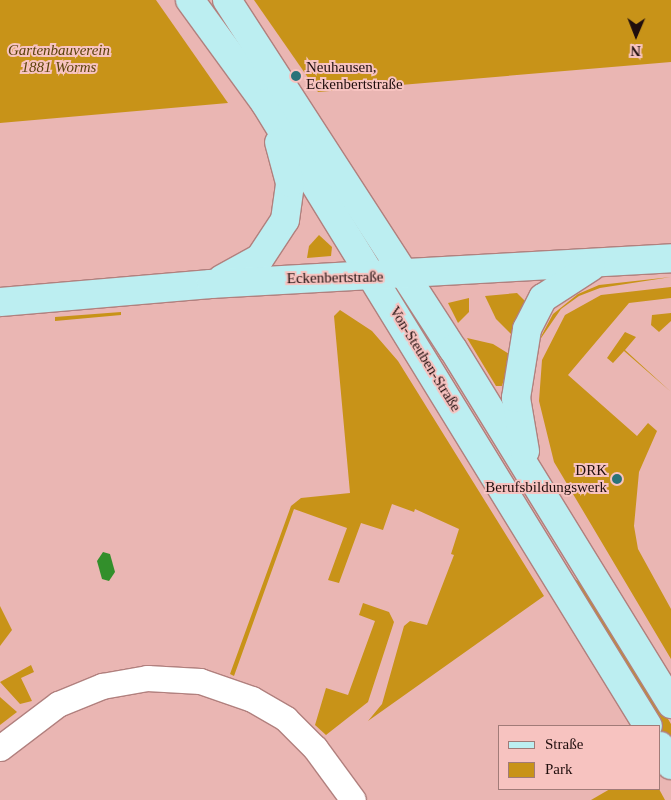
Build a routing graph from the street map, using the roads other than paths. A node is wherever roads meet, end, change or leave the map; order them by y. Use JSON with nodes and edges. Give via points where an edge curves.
{"nodes":[{"id":1,"x":190,"y":0,"type":"edge"},
{"id":2,"x":227,"y":0,"type":"edge"},
{"id":3,"x":265,"y":103,"type":"junction"},
{"id":4,"x":671,"y":258,"type":"edge"},
{"id":5,"x":600,"y":264,"type":"junction"},
{"id":6,"x":407,"y":276,"type":"junction"},
{"id":7,"x":373,"y":278,"type":"junction"},
{"id":8,"x":211,"y":284,"type":"junction"},
{"id":9,"x":0,"y":302,"type":"edge"},
{"id":10,"x":531,"y":473,"type":"junction"},
{"id":11,"x":671,"y":704,"type":"edge"},
{"id":12,"x":647,"y":725,"type":"edge"},
{"id":13,"x":0,"y":748,"type":"edge"},
{"id":14,"x":661,"y":748,"type":"edge"},
{"id":15,"x":671,"y":764,"type":"edge"},
{"id":16,"x":352,"y":800,"type":"edge"}],
"edges":[{"from":1,"to":3,"type":"street","name":"Von-Steuben-Straße"},
{"from":2,"to":6,"type":"street","name":"Von-Steuben-Straße"},
{"from":3,"to":7,"type":"street","name":"Von-Steuben-Straße"},
{"from":3,"to":8,"type":"street","via":[[288,169],[288,210],[260,258]]},
{"from":4,"to":5,"type":"street","name":"Eckenbertstraße"},
{"from":5,"to":6,"type":"street","name":"Eckenbertstraße"},
{"from":5,"to":10,"type":"street","via":[[552,290],[536,307],[527,329],[516,398],[519,431]]},
{"from":6,"to":7,"type":"street","name":"Eckenbertstraße"},
{"from":6,"to":10,"type":"street","name":"Von-Steuben-Straße"},
{"from":7,"to":8,"type":"street","name":"Eckenbertstraße"},
{"from":7,"to":12,"type":"street","name":"Von-Steuben-Straße"},
{"from":8,"to":9,"type":"street","name":"Eckenbertstraße"},
{"from":10,"to":11,"type":"street","name":"Von-Steuben-Straße"},
{"from":13,"to":16,"type":"street","via":[[58,704],[102,686],[148,678],[200,681],[252,699],[286,720],[315,748]]},
{"from":14,"to":15,"type":"street"}]}
